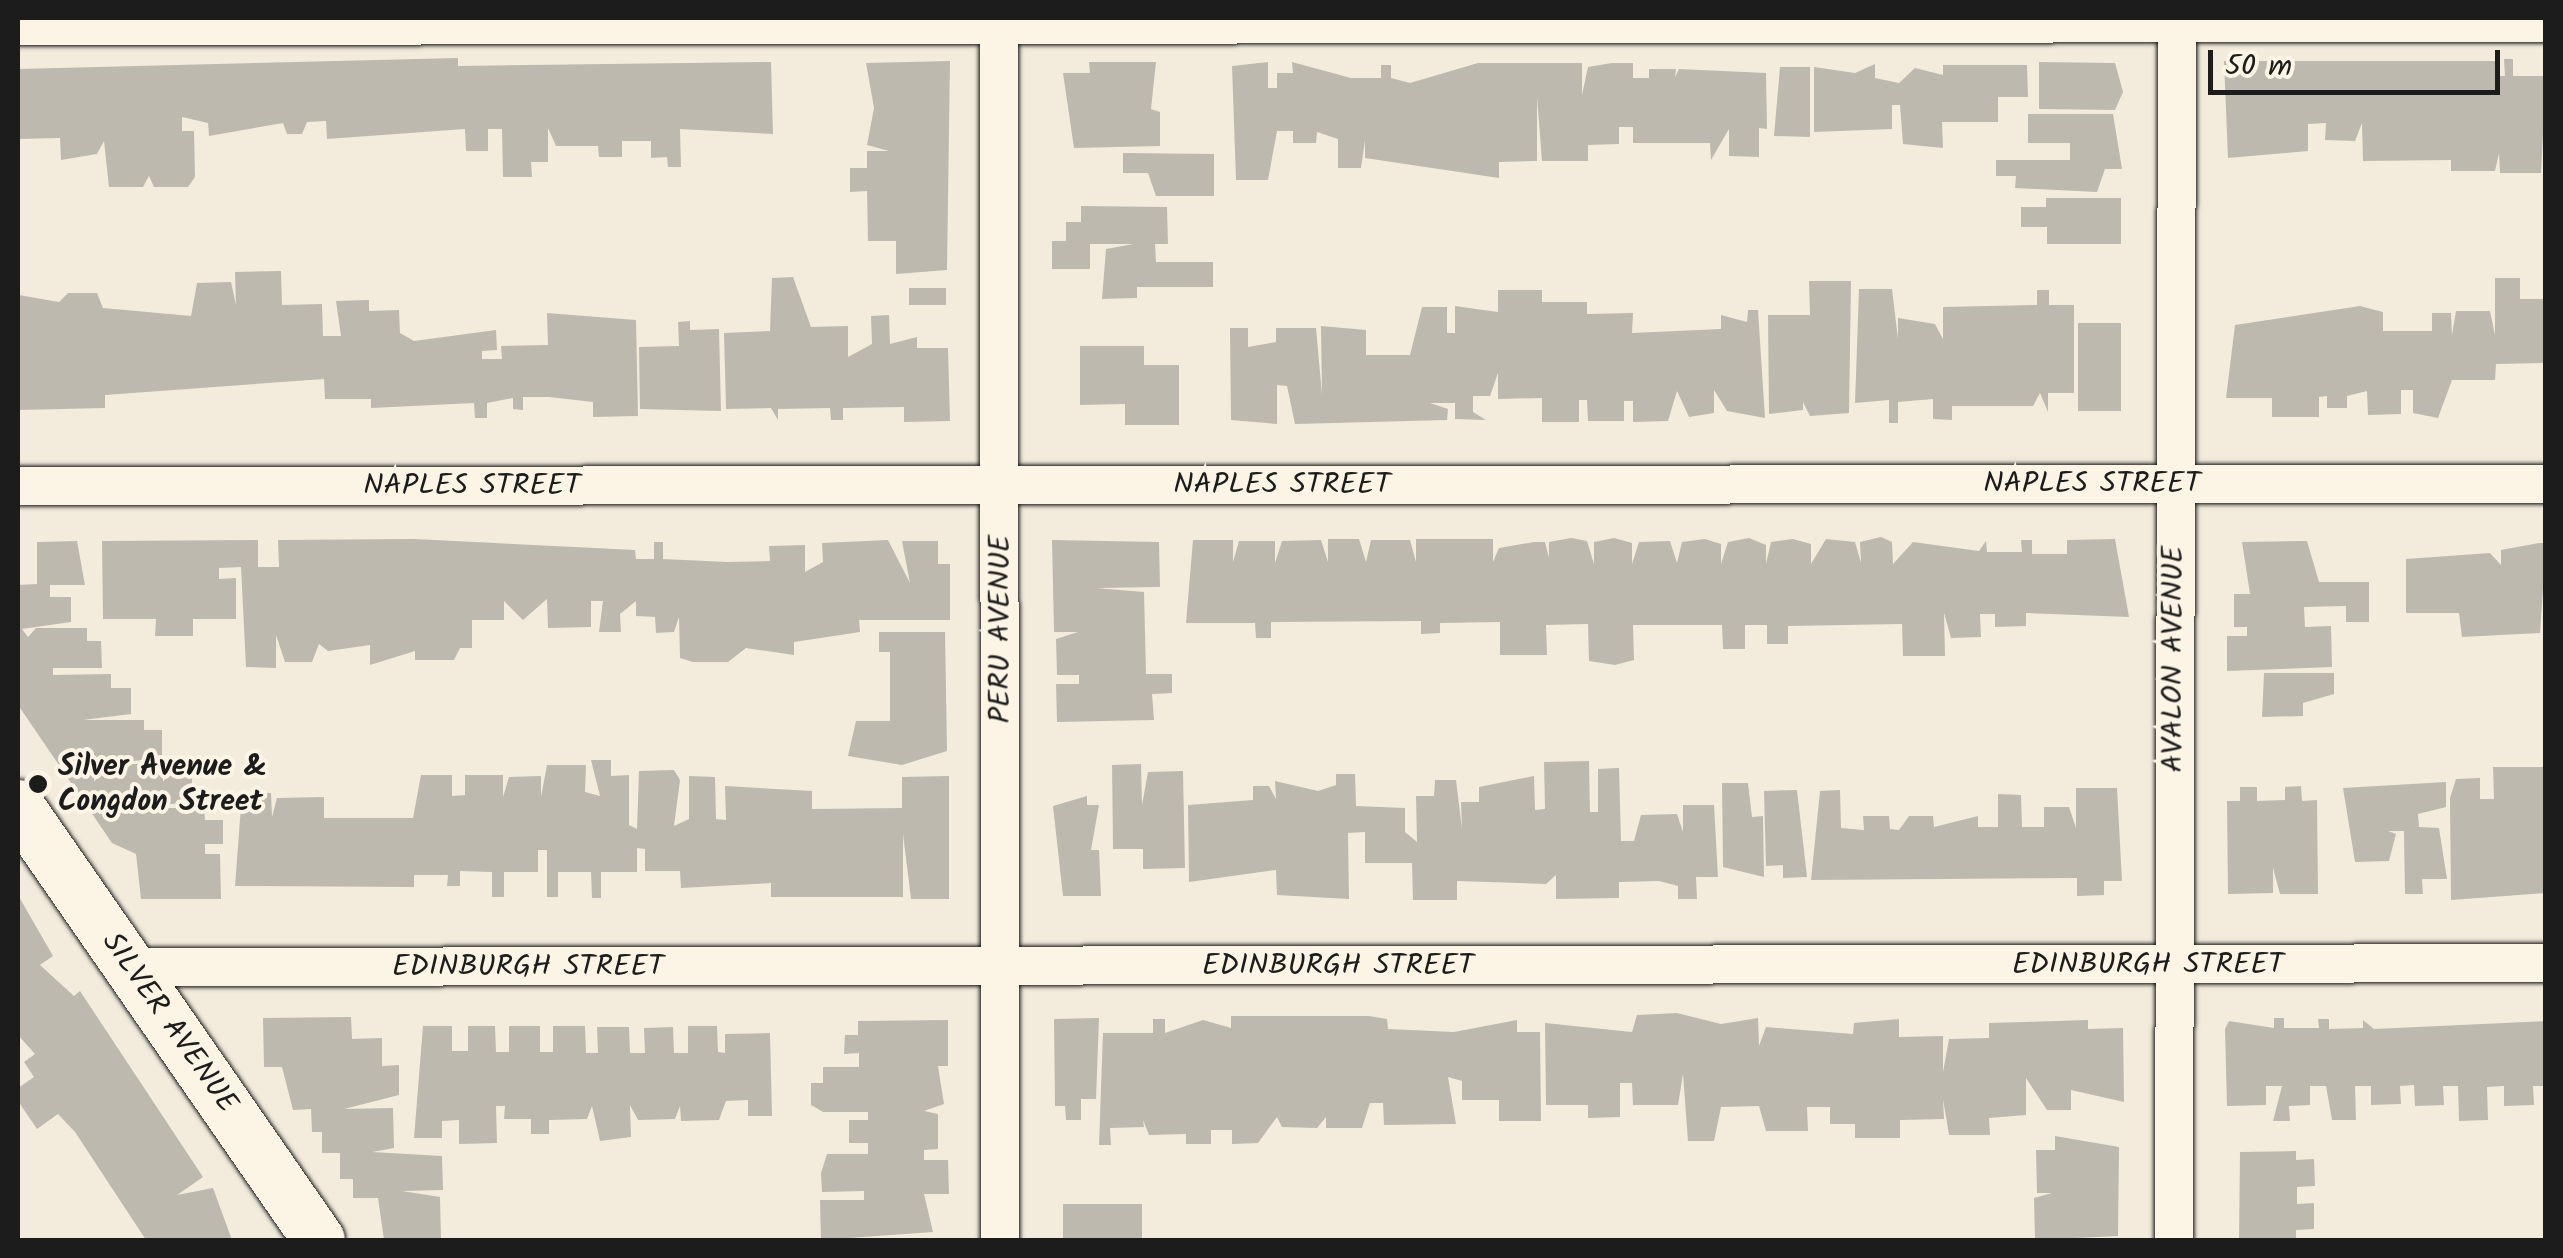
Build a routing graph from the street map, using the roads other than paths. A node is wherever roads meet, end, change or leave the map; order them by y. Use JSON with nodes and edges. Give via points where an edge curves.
{"nodes":[{"id":1,"x":2177,"y":21,"type":"edge"},
{"id":2,"x":998,"y":22,"type":"edge"},
{"id":3,"x":2546,"y":23,"type":"edge"},
{"id":4,"x":18,"y":26,"type":"edge"},
{"id":5,"x":2546,"y":484,"type":"edge"},
{"id":6,"x":2176,"y":485,"type":"junction"},
{"id":7,"x":18,"y":486,"type":"edge"},
{"id":8,"x":1002,"y":486,"type":"junction"},
{"id":9,"x":18,"y":806,"type":"edge"},
{"id":10,"x":2172,"y":964,"type":"junction"},
{"id":11,"x":2546,"y":964,"type":"edge"},
{"id":12,"x":999,"y":967,"type":"junction"},
{"id":13,"x":131,"y":968,"type":"junction"},
{"id":14,"x":319,"y":1240,"type":"edge"},
{"id":15,"x":1000,"y":1240,"type":"edge"},
{"id":16,"x":2174,"y":1240,"type":"edge"}],
"edges":[{"from":1,"to":2,"type":"street"},
{"from":1,"to":3,"type":"street"},
{"from":1,"to":6,"type":"street","name":"AVALON AVENUE"},
{"from":2,"to":4,"type":"street"},
{"from":2,"to":8,"type":"street","name":"PERU AVENUE"},
{"from":5,"to":6,"type":"street","name":"NAPLES STREET"},
{"from":6,"to":8,"type":"street","name":"NAPLES STREET"},
{"from":6,"to":10,"type":"street","name":"AVALON AVENUE"},
{"from":7,"to":8,"type":"street","name":"NAPLES STREET"},
{"from":8,"to":12,"type":"street","name":"PERU AVENUE"},
{"from":9,"to":13,"type":"main road","name":"SILVER AVENUE"},
{"from":10,"to":11,"type":"street","name":"EDINBURGH STREET"},
{"from":10,"to":12,"type":"street","name":"EDINBURGH STREET"},
{"from":10,"to":16,"type":"street","name":"AVALON AVENUE"},
{"from":12,"to":13,"type":"street","name":"EDINBURGH STREET"},
{"from":12,"to":15,"type":"street","name":"PERU AVENUE"},
{"from":13,"to":14,"type":"main road","name":"SILVER AVENUE"}]}
